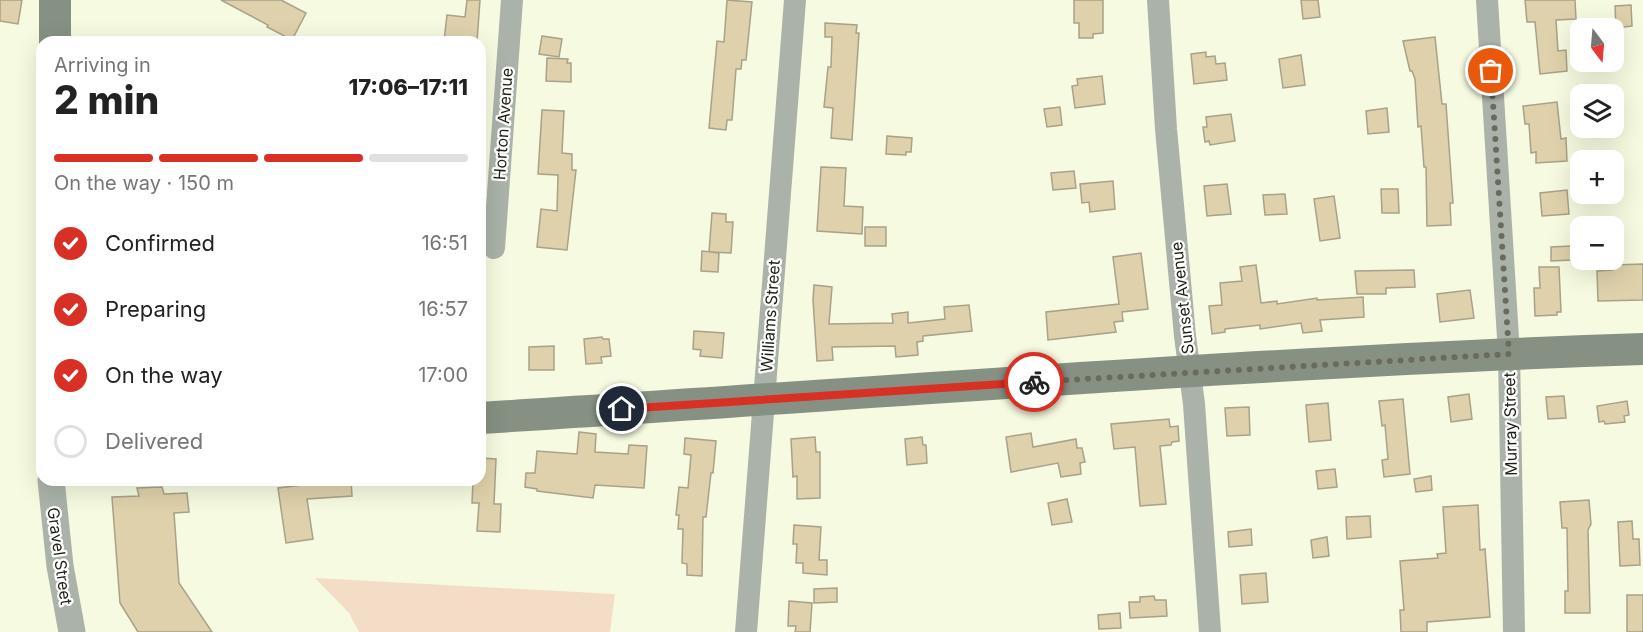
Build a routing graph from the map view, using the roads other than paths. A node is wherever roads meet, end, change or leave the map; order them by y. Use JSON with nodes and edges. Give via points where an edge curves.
{"nodes":[{"id":1,"x":55,"y":0,"type":"edge"},
{"id":2,"x":512,"y":0,"type":"edge"},
{"id":3,"x":795,"y":0,"type":"edge"},
{"id":4,"x":1158,"y":0,"type":"edge"},
{"id":5,"x":1487,"y":0,"type":"edge"},
{"id":6,"x":55,"y":36,"type":"edge"},
{"id":7,"x":494,"y":248,"type":"dead end"},
{"id":8,"x":1643,"y":349,"type":"edge"},
{"id":9,"x":1509,"y":354,"type":"junction"},
{"id":10,"x":1190,"y":372,"type":"junction"},
{"id":11,"x":763,"y":400,"type":"junction"},
{"id":12,"x":486,"y":418,"type":"edge"},
{"id":13,"x":52,"y":486,"type":"edge"},
{"id":14,"x":72,"y":632,"type":"edge"},
{"id":15,"x":746,"y":632,"type":"edge"},
{"id":16,"x":1210,"y":632,"type":"edge"},
{"id":17,"x":1514,"y":632,"type":"edge"}],
"edges":[{"from":1,"to":6,"type":"main road"},
{"from":2,"to":7,"type":"street","name":"Horton Avenue"},
{"from":3,"to":11,"type":"street","name":"Williams Street"},
{"from":4,"to":10,"type":"street","name":"Sunset Avenue","via":[[1166,129]]},
{"from":5,"to":9,"type":"street","name":"Murray Street"},
{"from":8,"to":9,"type":"main road"},
{"from":9,"to":10,"type":"main road"},
{"from":9,"to":17,"type":"street","name":"Murray Street"},
{"from":10,"to":11,"type":"main road"},
{"from":10,"to":16,"type":"street","name":"Sunset Avenue"},
{"from":11,"to":12,"type":"main road"},
{"from":11,"to":15,"type":"street","name":"Williams Street"},
{"from":13,"to":14,"type":"street","name":"Gravel Street"}]}
